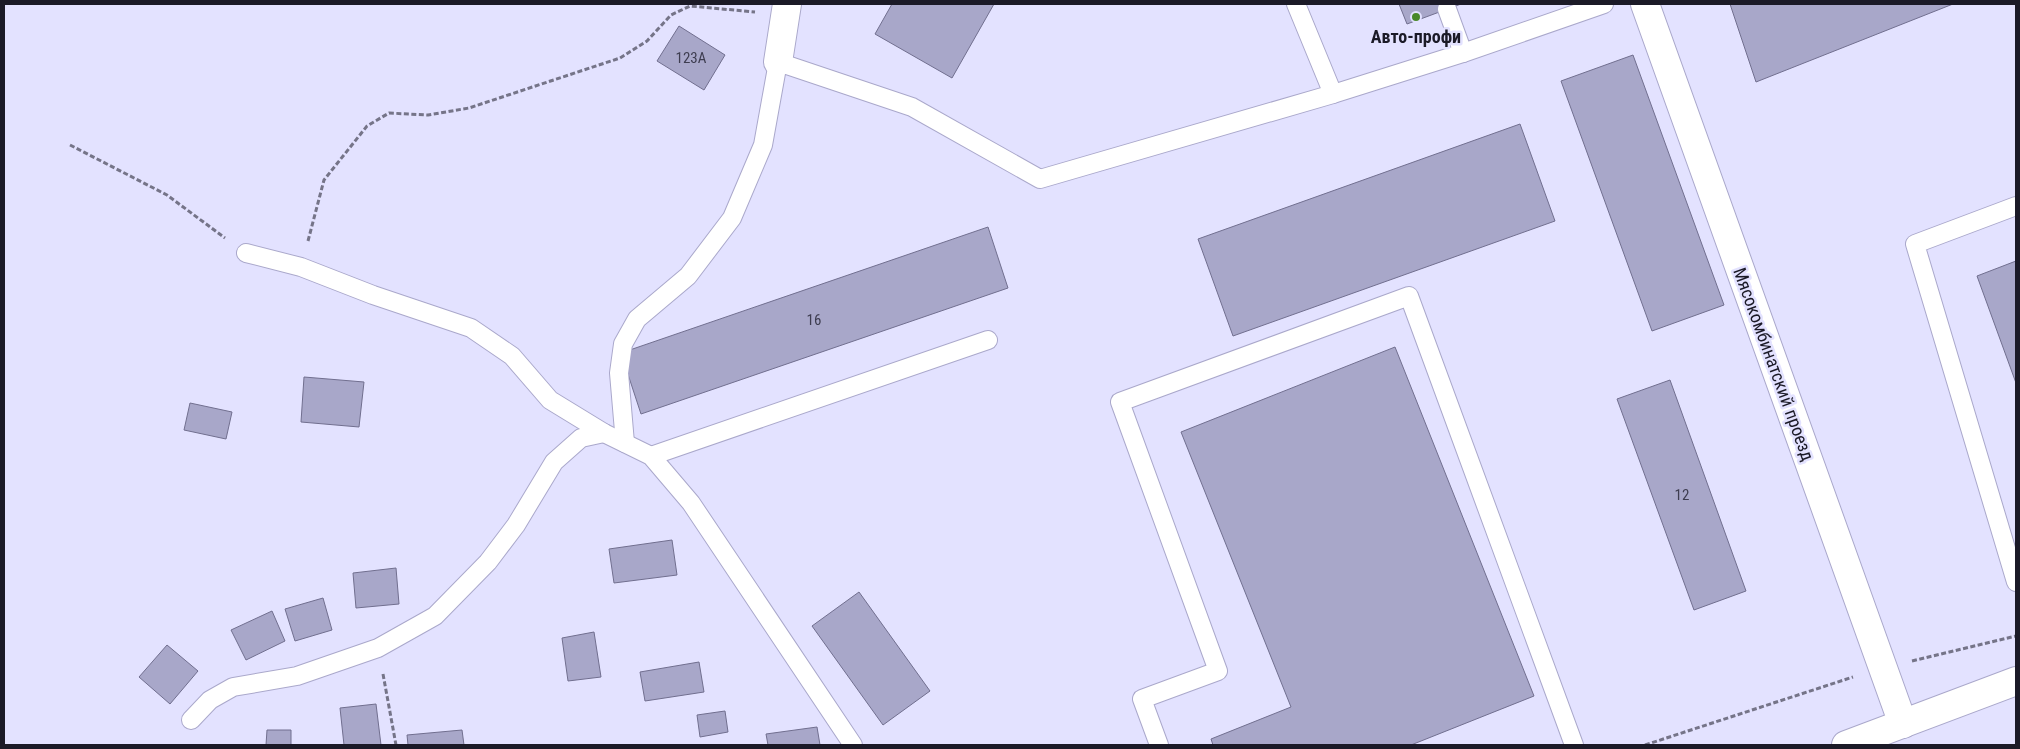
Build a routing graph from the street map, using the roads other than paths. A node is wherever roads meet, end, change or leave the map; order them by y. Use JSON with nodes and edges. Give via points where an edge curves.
{"nodes":[{"id":1,"x":1296,"y":4,"type":"edge"},
{"id":2,"x":1604,"y":4,"type":"edge"},
{"id":3,"x":1645,"y":4,"type":"edge"},
{"id":4,"x":787,"y":9,"type":"edge"},
{"id":5,"x":1448,"y":9,"type":"dead end"},
{"id":6,"x":1462,"y":53,"type":"junction"},
{"id":7,"x":778,"y":62,"type":"junction"},
{"id":8,"x":1333,"y":94,"type":"junction"},
{"id":9,"x":2016,"y":206,"type":"edge"},
{"id":10,"x":246,"y":253,"type":"road end"},
{"id":11,"x":988,"y":340,"type":"dead end"},
{"id":12,"x":604,"y":433,"type":"junction"},
{"id":13,"x":625,"y":444,"type":"junction"},
{"id":14,"x":651,"y":456,"type":"junction"},
{"id":15,"x":2016,"y":582,"type":"edge"},
{"id":16,"x":2016,"y":681,"type":"edge"},
{"id":17,"x":191,"y":720,"type":"dead end"},
{"id":18,"x":1903,"y":724,"type":"junction"},
{"id":19,"x":853,"y":745,"type":"edge"},
{"id":20,"x":1159,"y":745,"type":"edge"},
{"id":21,"x":1574,"y":745,"type":"edge"},
{"id":22,"x":1846,"y":745,"type":"edge"}],
"edges":[{"from":1,"to":8,"type":"lane"},
{"from":2,"to":6,"type":"lane"},
{"from":3,"to":18,"type":"street","name":"Мясокомбинатский проезд"},
{"from":4,"to":7,"type":"street"},
{"from":5,"to":6,"type":"lane"},
{"from":6,"to":8,"type":"lane"},
{"from":7,"to":8,"type":"lane","via":[[912,107],[1040,179]]},
{"from":7,"to":13,"type":"lane","via":[[763,145],[732,218],[688,276],[637,319],[623,344],[619,373]]},
{"from":9,"to":15,"type":"lane","via":[[1915,244]]},
{"from":10,"to":12,"type":"lane","via":[[301,267],[472,328],[512,356],[550,400]]},
{"from":11,"to":14,"type":"lane"},
{"from":12,"to":13,"type":"lane"},
{"from":12,"to":17,"type":"lane","via":[[581,438],[554,462],[516,525],[488,562],[435,616],[378,648],[297,676],[233,687],[210,700]]},
{"from":13,"to":14,"type":"lane"},
{"from":14,"to":19,"type":"lane","via":[[691,503]]},
{"from":16,"to":18,"type":"street"},
{"from":18,"to":22,"type":"street"},
{"from":20,"to":21,"type":"lane","via":[[1142,699],[1218,671],[1120,402],[1409,296]]}]}
